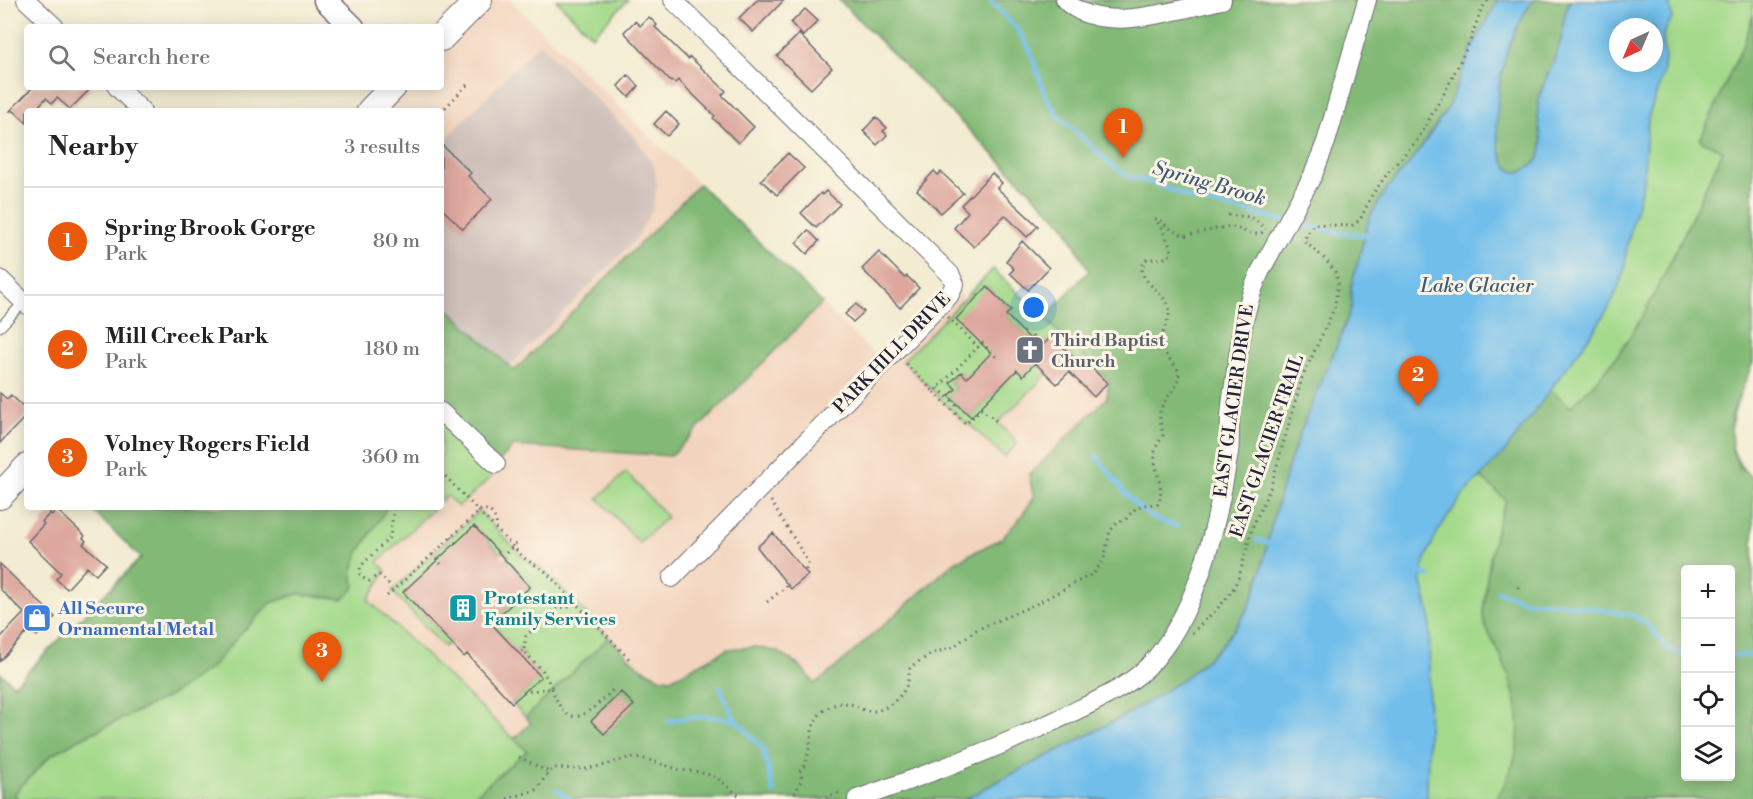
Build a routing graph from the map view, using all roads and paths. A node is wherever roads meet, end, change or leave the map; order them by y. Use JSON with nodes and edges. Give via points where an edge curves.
{"nodes":[{"id":1,"x":26,"y":0,"type":"edge"},
{"id":2,"x":326,"y":0,"type":"edge"},
{"id":3,"x":479,"y":0,"type":"edge"},
{"id":4,"x":673,"y":0,"type":"edge"},
{"id":5,"x":1065,"y":0,"type":"edge"},
{"id":6,"x":1222,"y":0,"type":"edge"},
{"id":7,"x":1366,"y":0,"type":"edge"},
{"id":8,"x":1488,"y":0,"type":"edge"},
{"id":9,"x":52,"y":24,"type":"edge"},
{"id":10,"x":350,"y":24,"type":"edge"},
{"id":11,"x":444,"y":35,"type":"edge"},
{"id":12,"x":468,"y":84,"type":"dead end"},
{"id":13,"x":120,"y":90,"type":"edge"},
{"id":14,"x":390,"y":90,"type":"edge"},
{"id":15,"x":139,"y":108,"type":"edge"},
{"id":16,"x":373,"y":108,"type":"edge"},
{"id":17,"x":444,"y":109,"type":"edge"},
{"id":18,"x":1228,"y":214,"type":"dead end"},
{"id":19,"x":1267,"y":230,"type":"junction"},
{"id":20,"x":1275,"y":230,"type":"dead end"},
{"id":21,"x":1297,"y":235,"type":"dead end"},
{"id":22,"x":1305,"y":237,"type":"junction"},
{"id":23,"x":0,"y":279,"type":"edge"},
{"id":24,"x":24,"y":300,"type":"edge"},
{"id":25,"x":24,"y":304,"type":"edge"},
{"id":26,"x":947,"y":316,"type":"dead end"},
{"id":27,"x":0,"y":327,"type":"edge"},
{"id":28,"x":978,"y":347,"type":"junction"},
{"id":29,"x":998,"y":359,"type":"dead end"},
{"id":30,"x":903,"y":361,"type":"dead end"},
{"id":31,"x":952,"y":373,"type":"junction"},
{"id":32,"x":956,"y":377,"type":"dead end"},
{"id":33,"x":938,"y":388,"type":"junction"},
{"id":34,"x":934,"y":392,"type":"junction"},
{"id":35,"x":960,"y":407,"type":"dead end"},
{"id":36,"x":444,"y":414,"type":"edge"},
{"id":37,"x":998,"y":422,"type":"dead end"},
{"id":38,"x":496,"y":464,"type":"dead end"},
{"id":39,"x":24,"y":470,"type":"edge"},
{"id":40,"x":444,"y":475,"type":"edge"},
{"id":41,"x":0,"y":496,"type":"edge"},
{"id":42,"x":770,"y":500,"type":"dead end"},
{"id":43,"x":394,"y":510,"type":"edge"},
{"id":44,"x":479,"y":511,"type":"junction"},
{"id":45,"x":497,"y":530,"type":"junction"},
{"id":46,"x":451,"y":537,"type":"junction"},
{"id":47,"x":519,"y":541,"type":"dead end"},
{"id":48,"x":456,"y":543,"type":"dead end"},
{"id":49,"x":513,"y":546,"type":"junction"},
{"id":50,"x":506,"y":553,"type":"dead end"},
{"id":51,"x":432,"y":554,"type":"junction"},
{"id":52,"x":441,"y":564,"type":"dead end"},
{"id":53,"x":805,"y":572,"type":"dead end"},
{"id":54,"x":672,"y":578,"type":"dead end"},
{"id":55,"x":389,"y":584,"type":"dead end"},
{"id":56,"x":788,"y":585,"type":"dead end"},
{"id":57,"x":387,"y":596,"type":"dead end"},
{"id":58,"x":576,"y":602,"type":"junction"},
{"id":59,"x":767,"y":602,"type":"dead end"},
{"id":60,"x":1165,"y":646,"type":"junction"},
{"id":61,"x":632,"y":662,"type":"dead end"},
{"id":62,"x":552,"y":688,"type":"junction"},
{"id":63,"x":614,"y":689,"type":"dead end"},
{"id":64,"x":524,"y":692,"type":"dead end"},
{"id":65,"x":519,"y":757,"type":"dead end"},
{"id":66,"x":549,"y":772,"type":"junction"},
{"id":67,"x":507,"y":799,"type":"edge"},
{"id":68,"x":743,"y":799,"type":"edge"},
{"id":69,"x":792,"y":799,"type":"edge"},
{"id":70,"x":857,"y":799,"type":"edge"}],
"edges":[{"from":1,"to":9,"type":"street"},
{"from":2,"to":10,"type":"street"},
{"from":3,"to":11,"type":"main road"},
{"from":4,"to":54,"type":"street","name":"PARK HILL DRIVE","via":[[950,274],[955,284],[949,296]]},
{"from":5,"to":6,"type":"street","via":[[1077,10],[1118,19]]},
{"from":7,"to":60,"type":"street","name":"EAST GLACIER DRIVE","bridge":true,"via":[[1313,175],[1252,289],[1244,317],[1221,495],[1191,598]]},
{"from":8,"to":22,"type":"path","via":[[1448,86],[1416,142],[1380,184],[1355,224],[1345,227],[1318,223],[1312,225]]},
{"from":12,"to":17,"type":"path"},
{"from":13,"to":15,"type":"street"},
{"from":14,"to":16,"type":"main road"},
{"from":18,"to":19,"type":"path","via":[[1251,217]]},
{"from":19,"to":20,"type":"path"},
{"from":19,"to":69,"type":"path","via":[[1258,234],[1230,226],[1184,236],[1155,219],[1172,251],[1163,259],[1147,259],[1143,271],[1148,284],[1170,310],[1161,342],[1179,375],[1159,414],[1163,435],[1157,445],[1155,468],[1161,489],[1159,502],[1136,508],[1110,531],[1104,559],[1094,573],[921,659],[910,667],[908,682],[886,707],[874,712],[843,702],[826,709],[813,724],[807,763],[800,771],[802,779]]},
{"from":21,"to":22,"type":"path","name":"EAST GLACIER TRAIL"},
{"from":22,"to":60,"type":"path","name":"EAST GLACIER TRAIL","via":[[1305,242],[1336,273],[1334,309],[1302,378],[1271,486],[1252,528],[1233,589],[1196,631]]},
{"from":23,"to":24,"type":"street"},
{"from":25,"to":27,"type":"lane"},
{"from":26,"to":28,"type":"path"},
{"from":28,"to":29,"type":"path","via":[[982,343]]},
{"from":28,"to":31,"type":"path"},
{"from":30,"to":34,"type":"path"},
{"from":31,"to":32,"type":"path"},
{"from":31,"to":33,"type":"path"},
{"from":33,"to":34,"type":"path"},
{"from":33,"to":35,"type":"path"},
{"from":34,"to":37,"type":"path","via":[[966,424],[981,408]]},
{"from":36,"to":38,"type":"street"},
{"from":39,"to":41,"type":"main road"},
{"from":40,"to":44,"type":"path"},
{"from":42,"to":53,"type":"path","via":[[805,557]]},
{"from":43,"to":55,"type":"path","via":[[390,537],[361,566],[359,573],[369,581],[380,575]]},
{"from":44,"to":45,"type":"path"},
{"from":44,"to":45,"type":"path","via":[[490,511]]},
{"from":44,"to":46,"type":"path"},
{"from":45,"to":49,"type":"path"},
{"from":46,"to":48,"type":"path"},
{"from":46,"to":51,"type":"path"},
{"from":47,"to":49,"type":"path"},
{"from":49,"to":50,"type":"path"},
{"from":49,"to":58,"type":"path"},
{"from":51,"to":52,"type":"path"},
{"from":51,"to":57,"type":"path"},
{"from":56,"to":59,"type":"path"},
{"from":58,"to":61,"type":"path"},
{"from":58,"to":62,"type":"path","via":[[571,607],[556,608],[526,636],[523,651],[543,671]]},
{"from":60,"to":70,"type":"street","name":"EAST GLACIER DRIVE","via":[[1126,685],[1094,702],[984,753]]},
{"from":62,"to":63,"type":"path","via":[[557,704],[570,717],[587,714]]},
{"from":62,"to":64,"type":"path"},
{"from":65,"to":66,"type":"path"},
{"from":66,"to":67,"type":"path","via":[[536,790]]},
{"from":66,"to":68,"type":"path","via":[[555,768],[585,769],[627,758],[646,759],[716,777]]}]}
